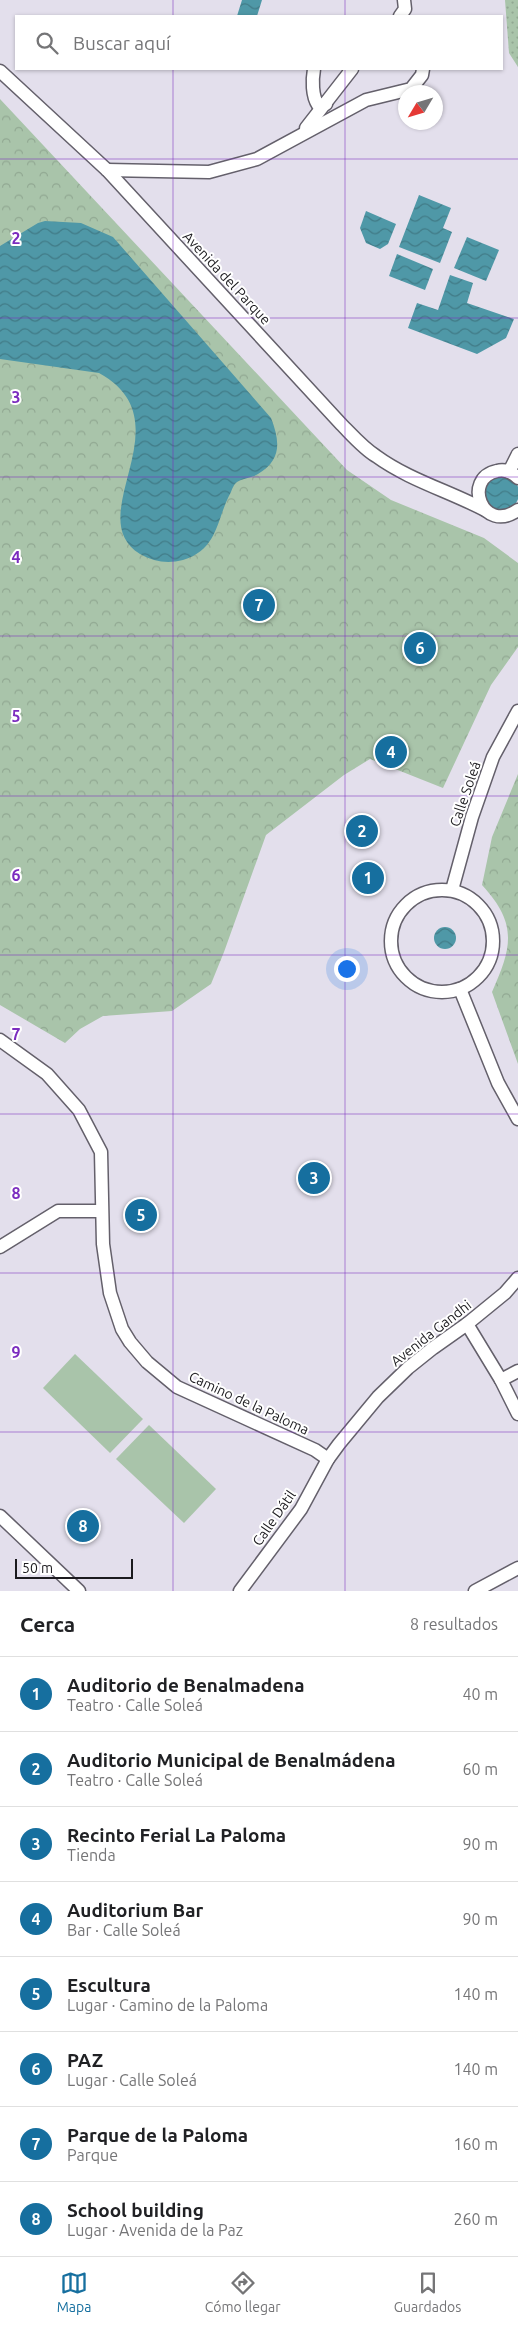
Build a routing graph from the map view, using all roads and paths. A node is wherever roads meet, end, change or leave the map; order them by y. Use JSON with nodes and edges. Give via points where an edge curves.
{"nodes":[{"id":1,"x":404,"y":0,"type":"edge"},
{"id":2,"x":401,"y":15,"type":"edge"},
{"id":3,"x":314,"y":70,"type":"edge"},
{"id":4,"x":351,"y":70,"type":"edge"},
{"id":5,"x":423,"y":70,"type":"edge"},
{"id":6,"x":0,"y":71,"type":"edge"},
{"id":7,"x":326,"y":104,"type":"junction"},
{"id":8,"x":300,"y":136,"type":"junction"},
{"id":9,"x":107,"y":170,"type":"junction"},
{"id":10,"x":518,"y":454,"type":"edge"},
{"id":11,"x":514,"y":474,"type":"edge"},
{"id":12,"x":441,"y":490,"type":"junction"},
{"id":13,"x":478,"y":490,"type":"junction"},
{"id":14,"x":485,"y":510,"type":"junction"},
{"id":15,"x":518,"y":510,"type":"edge"},
{"id":16,"x":504,"y":517,"type":"junction"},
{"id":17,"x":518,"y":523,"type":"edge"},
{"id":18,"x":518,"y":711,"type":"edge"},
{"id":19,"x":452,"y":890,"type":"junction"},
{"id":20,"x":460,"y":989,"type":"junction"},
{"id":21,"x":0,"y":1040,"type":"edge"},
{"id":22,"x":518,"y":1119,"type":"edge"},
{"id":23,"x":101,"y":1211,"type":"junction"},
{"id":24,"x":0,"y":1247,"type":"edge"},
{"id":25,"x":518,"y":1278,"type":"edge"},
{"id":26,"x":467,"y":1324,"type":"junction"},
{"id":27,"x":518,"y":1371,"type":"edge"},
{"id":28,"x":501,"y":1380,"type":"junction"},
{"id":29,"x":518,"y":1414,"type":"edge"},
{"id":30,"x":328,"y":1459,"type":"junction"},
{"id":31,"x":0,"y":1516,"type":"edge"},
{"id":32,"x":262,"y":1560,"type":"junction"},
{"id":33,"x":518,"y":1568,"type":"edge"},
{"id":34,"x":79,"y":1591,"type":"edge"},
{"id":35,"x":240,"y":1591,"type":"edge"},
{"id":36,"x":246,"y":1591,"type":"edge"},
{"id":37,"x":475,"y":1591,"type":"edge"}],
"edges":[{"from":1,"to":2,"type":"street","via":[[405,9]]},
{"from":3,"to":7,"type":"street","via":[[316,102],[318,105]]},
{"from":4,"to":7,"type":"street"},
{"from":5,"to":8,"type":"street","via":[[411,89],[366,100]]},
{"from":6,"to":9,"type":"street","name":"Avenida del Parque"},
{"from":7,"to":8,"type":"street"},
{"from":8,"to":9,"type":"street","via":[[257,159],[210,172]]},
{"from":9,"to":12,"type":"street","name":"Avenida del Parque","via":[[341,424],[375,456],[414,479]]},
{"from":10,"to":11,"type":"street"},
{"from":11,"to":13,"type":"street","via":[[493,472],[486,476]]},
{"from":12,"to":13,"type":"street","name":"Avenida del Parque"},
{"from":12,"to":14,"type":"street","name":"Avenida del Parque"},
{"from":13,"to":14,"type":"street","via":[[480,504]]},
{"from":14,"to":16,"type":"street","name":"Avenida del Parque"},
{"from":15,"to":16,"type":"street"},
{"from":16,"to":17,"type":"street"},
{"from":18,"to":19,"type":"street","name":"Calle Soleá","via":[[493,757],[472,816]]},
{"from":19,"to":20,"type":"street","via":[[468,896],[483,910],[493,931],[492,956],[480,976]]},
{"from":19,"to":20,"type":"street","via":[[441,889],[418,895],[402,909],[392,930],[392,950],[402,972],[418,986],[440,993]]},
{"from":20,"to":22,"type":"street","via":[[498,1083]]},
{"from":21,"to":23,"type":"street","name":"Camino de la Paloma","via":[[47,1074],[79,1110],[102,1152]]},
{"from":23,"to":24,"type":"street","via":[[58,1211]]},
{"from":23,"to":30,"type":"street","name":"Camino de la Paloma","via":[[110,1294],[122,1329],[147,1362],[177,1387],[315,1450]]},
{"from":25,"to":26,"type":"street","name":"Avenida Gandhi"},
{"from":26,"to":28,"type":"street"},
{"from":26,"to":30,"type":"street","name":"Avenida Gandhi","via":[[408,1368],[378,1397]]},
{"from":27,"to":28,"type":"street"},
{"from":28,"to":29,"type":"street"},
{"from":30,"to":32,"type":"street","name":"Calle Dátil","via":[[301,1509]]},
{"from":31,"to":34,"type":"street"},
{"from":32,"to":35,"type":"street","name":"Calle Dátil"},
{"from":32,"to":36,"type":"street","via":[[245,1586]]},
{"from":33,"to":37,"type":"street"}]}
